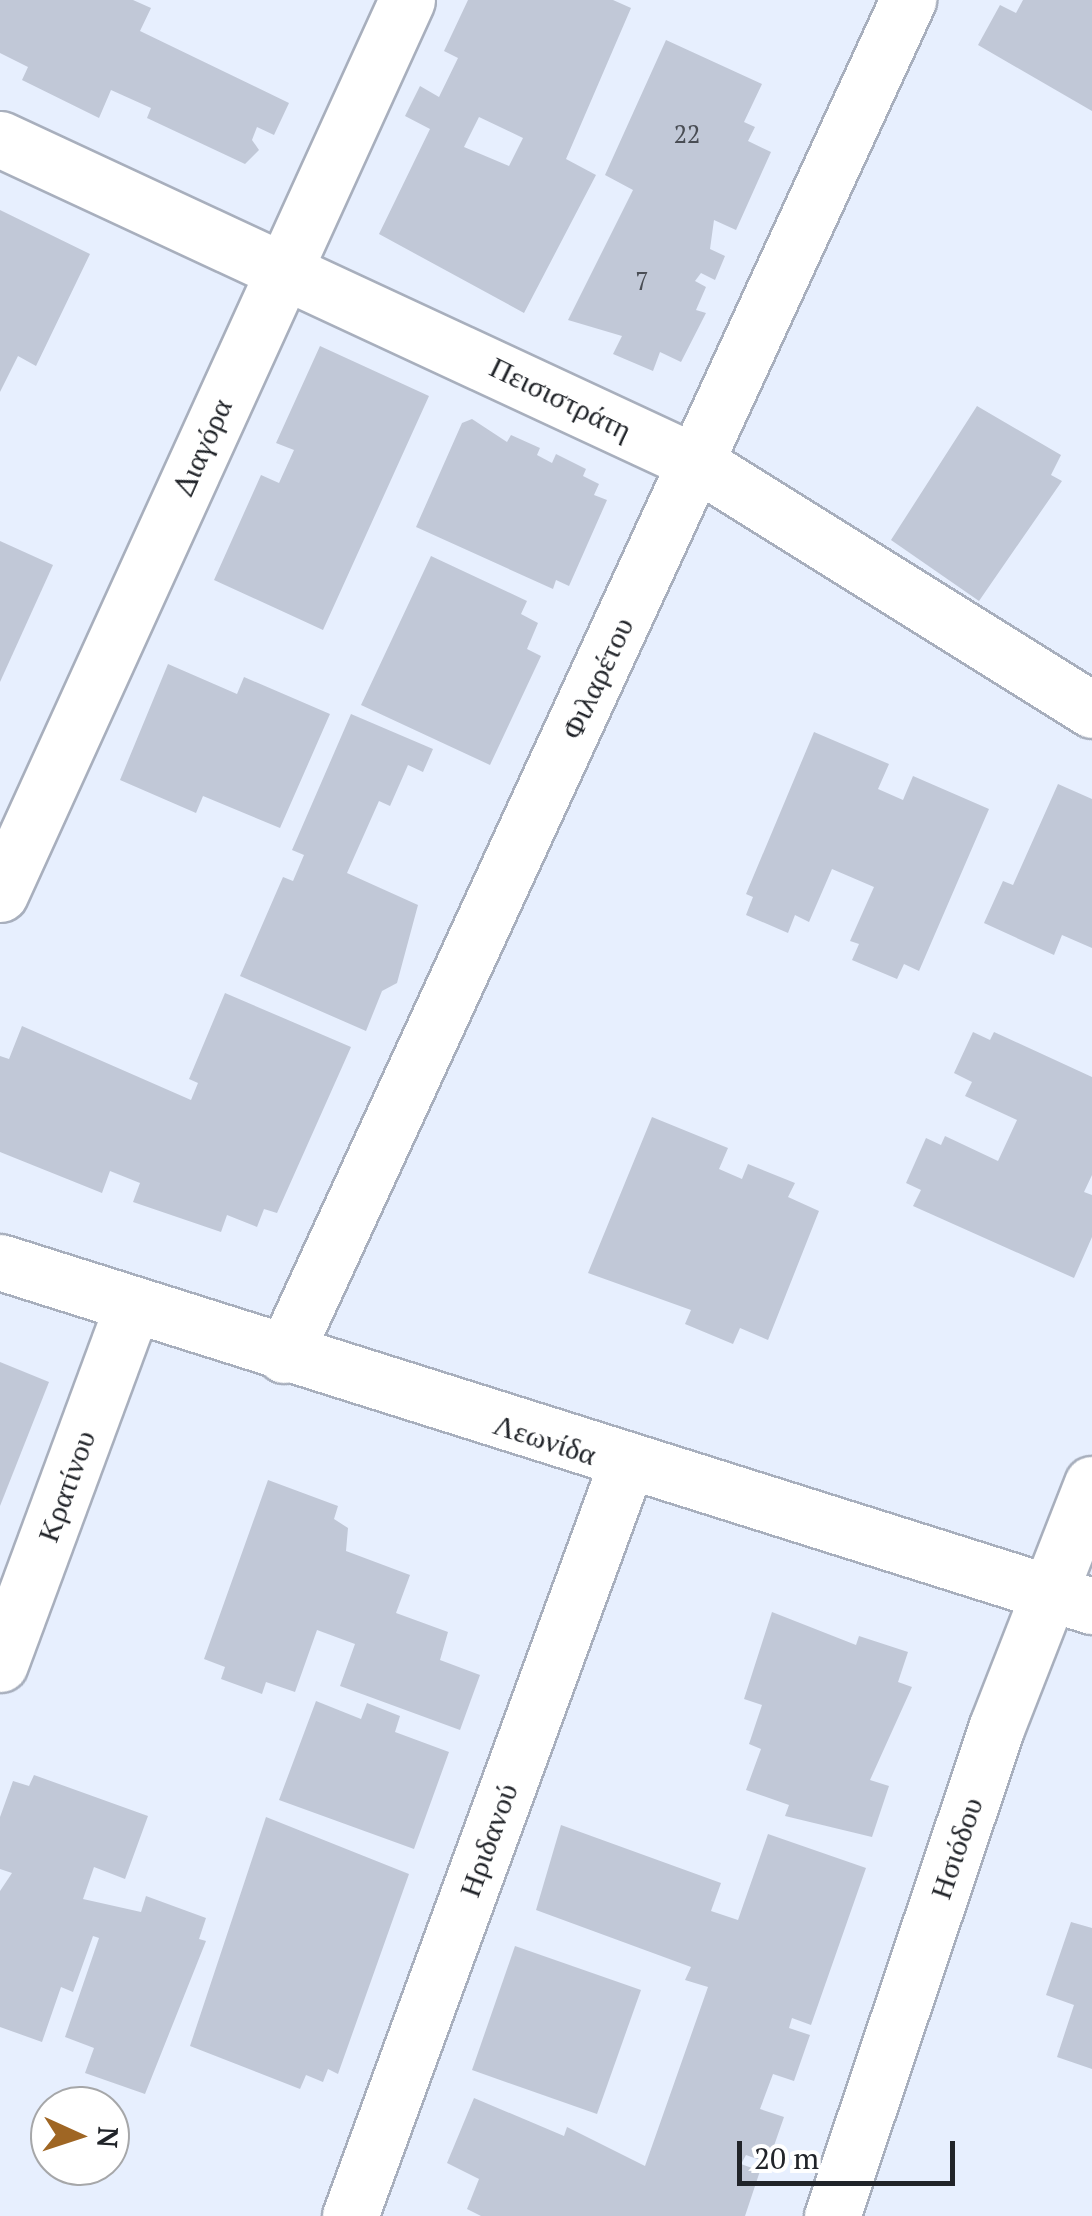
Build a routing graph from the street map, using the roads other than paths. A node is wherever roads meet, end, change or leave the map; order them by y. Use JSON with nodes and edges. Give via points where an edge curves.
{"nodes":[{"id":1,"x":406,"y":0,"type":"edge"},
{"id":2,"x":908,"y":0,"type":"edge"},
{"id":3,"x":0,"y":139,"type":"edge"},
{"id":4,"x":284,"y":265,"type":"junction"},
{"id":5,"x":697,"y":463,"type":"junction"},
{"id":6,"x":1092,"y":710,"type":"edge"},
{"id":7,"x":0,"y":894,"type":"edge"},
{"id":8,"x":0,"y":1262,"type":"edge"},
{"id":9,"x":131,"y":1309,"type":"junction"},
{"id":10,"x":284,"y":1355,"type":"junction"},
{"id":11,"x":626,"y":1465,"type":"junction"},
{"id":12,"x":1092,"y":1484,"type":"edge"},
{"id":13,"x":1071,"y":1599,"type":"edge"},
{"id":14,"x":0,"y":1664,"type":"edge"},
{"id":15,"x":350,"y":2216,"type":"edge"},
{"id":16,"x":832,"y":2216,"type":"edge"}],
"edges":[{"from":1,"to":4,"type":"street","name":"Διαγόρα"},
{"from":2,"to":5,"type":"street","name":"Φιλαρέτου"},
{"from":3,"to":4,"type":"street","name":"Πεισιστράτη"},
{"from":4,"to":5,"type":"street","name":"Πεισιστράτη"},
{"from":4,"to":7,"type":"street","name":"Διαγόρα"},
{"from":5,"to":6,"type":"street","name":"Πεισιστράτη"},
{"from":5,"to":10,"type":"street","name":"Φιλαρέτου"},
{"from":8,"to":9,"type":"street","name":"Λεωνίδα"},
{"from":9,"to":10,"type":"street","name":"Λεωνίδα"},
{"from":9,"to":14,"type":"street","name":"Κρατίνου"},
{"from":10,"to":11,"type":"street","name":"Λεωνίδα"},
{"from":11,"to":13,"type":"street","name":"Λεωνίδα"},
{"from":11,"to":15,"type":"street","name":"Ηριδανού"},
{"from":12,"to":13,"type":"street","name":"Ησιόδου"},
{"from":13,"to":16,"type":"street","name":"Ησιόδου","via":[[996,1726]]}]}
